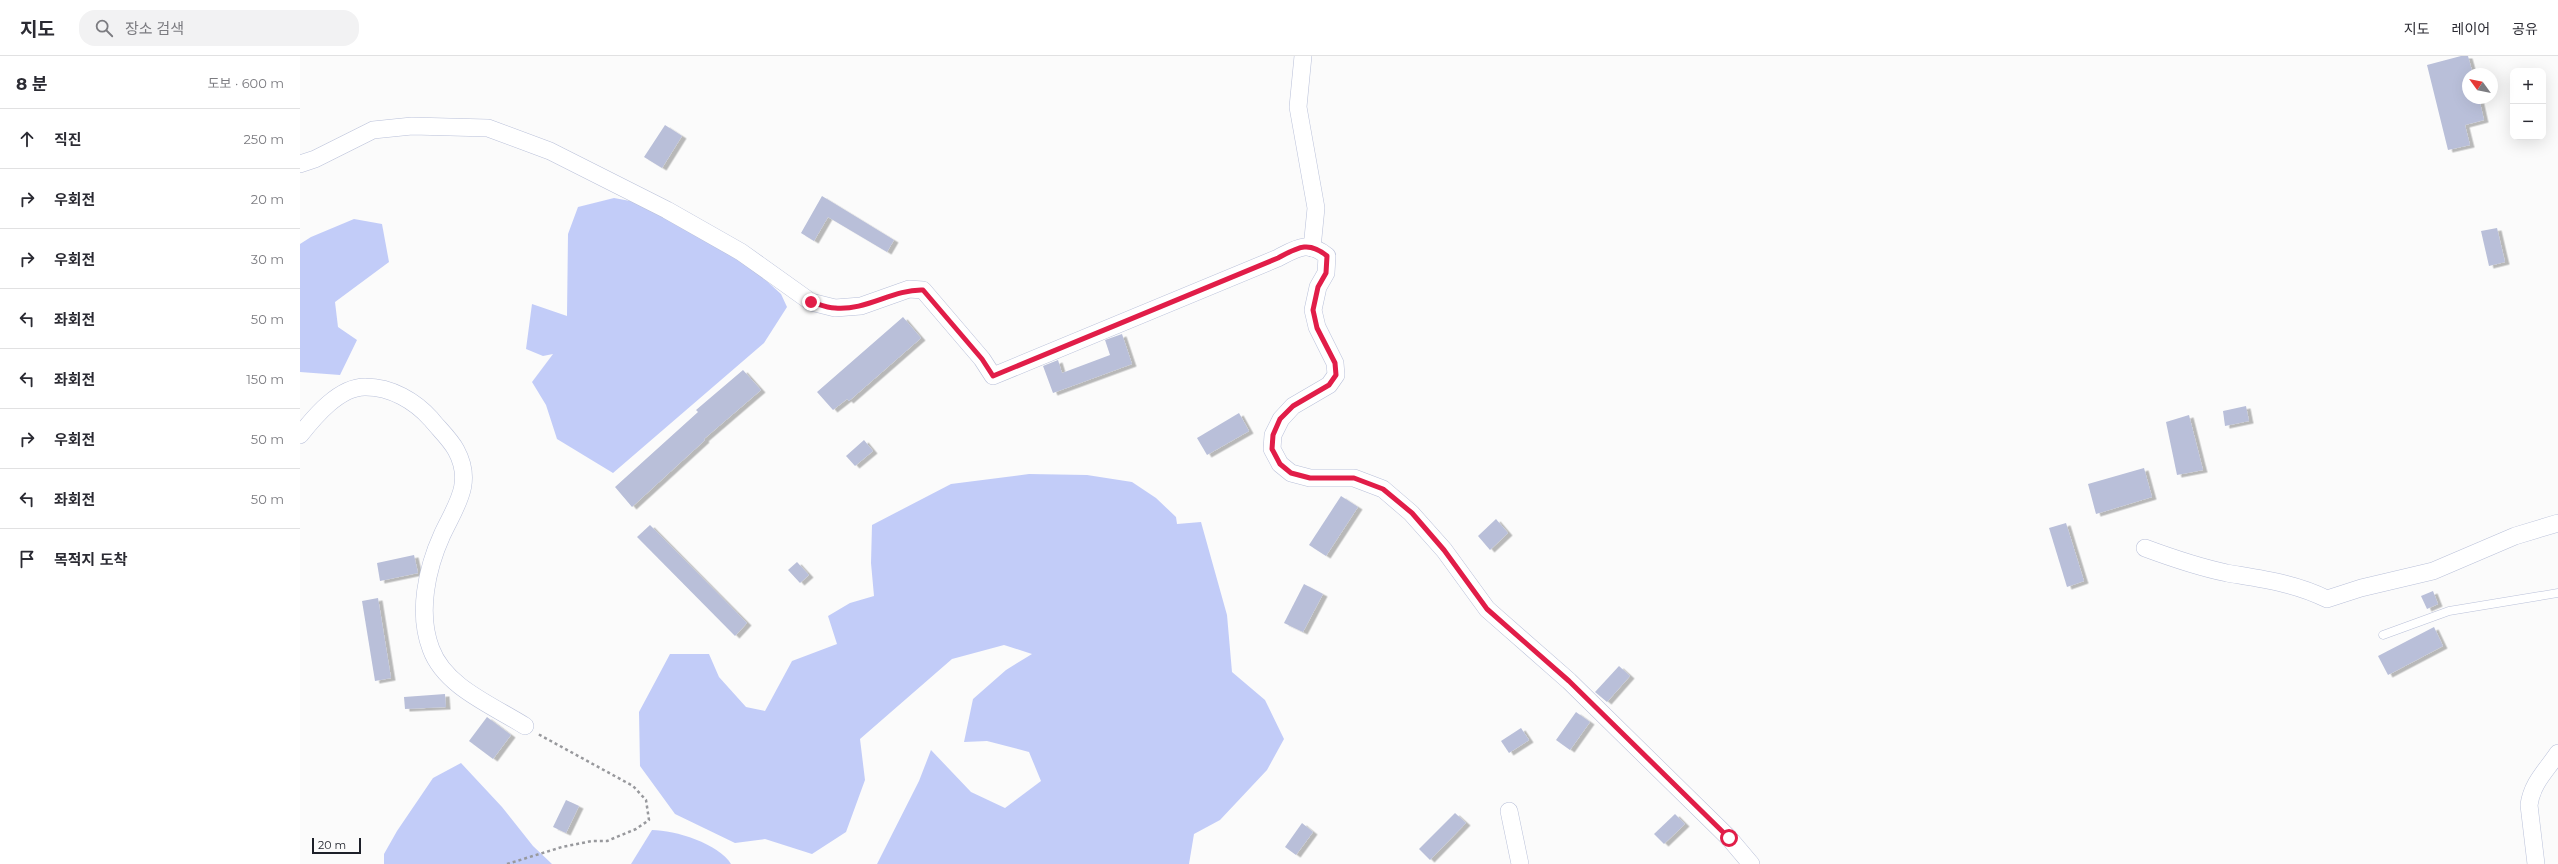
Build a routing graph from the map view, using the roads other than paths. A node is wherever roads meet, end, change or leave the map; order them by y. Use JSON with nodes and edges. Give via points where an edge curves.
{"nodes":[{"id":1,"x":1303,"y":56,"type":"edge"},
{"id":2,"x":300,"y":164,"type":"edge"},
{"id":3,"x":1312,"y":248,"type":"junction"},
{"id":4,"x":300,"y":435,"type":"edge"},
{"id":5,"x":2558,"y":522,"type":"edge"},
{"id":6,"x":2145,"y":548,"type":"dead end"},
{"id":7,"x":2558,"y":593,"type":"edge"},
{"id":8,"x":2384,"y":635,"type":"dead end"},
{"id":9,"x":525,"y":726,"type":"road end"},
{"id":10,"x":2558,"y":753,"type":"edge"},
{"id":11,"x":1509,"y":811,"type":"dead end"},
{"id":12,"x":1520,"y":864,"type":"edge"},
{"id":13,"x":1751,"y":864,"type":"edge"},
{"id":14,"x":2536,"y":864,"type":"edge"}],
"edges":[{"from":1,"to":3,"type":"street","via":[[1298,107],[1316,208]]},
{"from":2,"to":3,"type":"street","via":[[373,130],[412,126],[488,128],[550,151],[667,210],[741,252],[811,302],[835,308],[861,306],[909,289],[923,290],[982,359],[993,376],[1301,247]]},
{"from":3,"to":13,"type":"street","via":[[1327,256],[1326,273],[1318,287],[1313,310],[1317,328],[1335,363],[1336,375],[1329,385],[1293,406],[1280,419],[1273,435],[1272,449],[1280,464],[1291,473],[1310,478],[1354,478],[1383,489],[1406,508],[1444,550],[1487,609],[1569,681],[1729,838]]},
{"from":4,"to":9,"type":"street","via":[[351,388],[376,387],[413,402],[456,449],[462,466],[462,497],[442,536],[424,597],[429,643],[447,676]]},
{"from":5,"to":6,"type":"street","via":[[2515,536],[2432,571],[2327,599],[2279,581],[2180,562]]},
{"from":7,"to":8,"type":"lane","via":[[2449,611]]},
{"from":10,"to":14,"type":"street","via":[[2533,786],[2530,796]]},
{"from":11,"to":12,"type":"street"}]}
